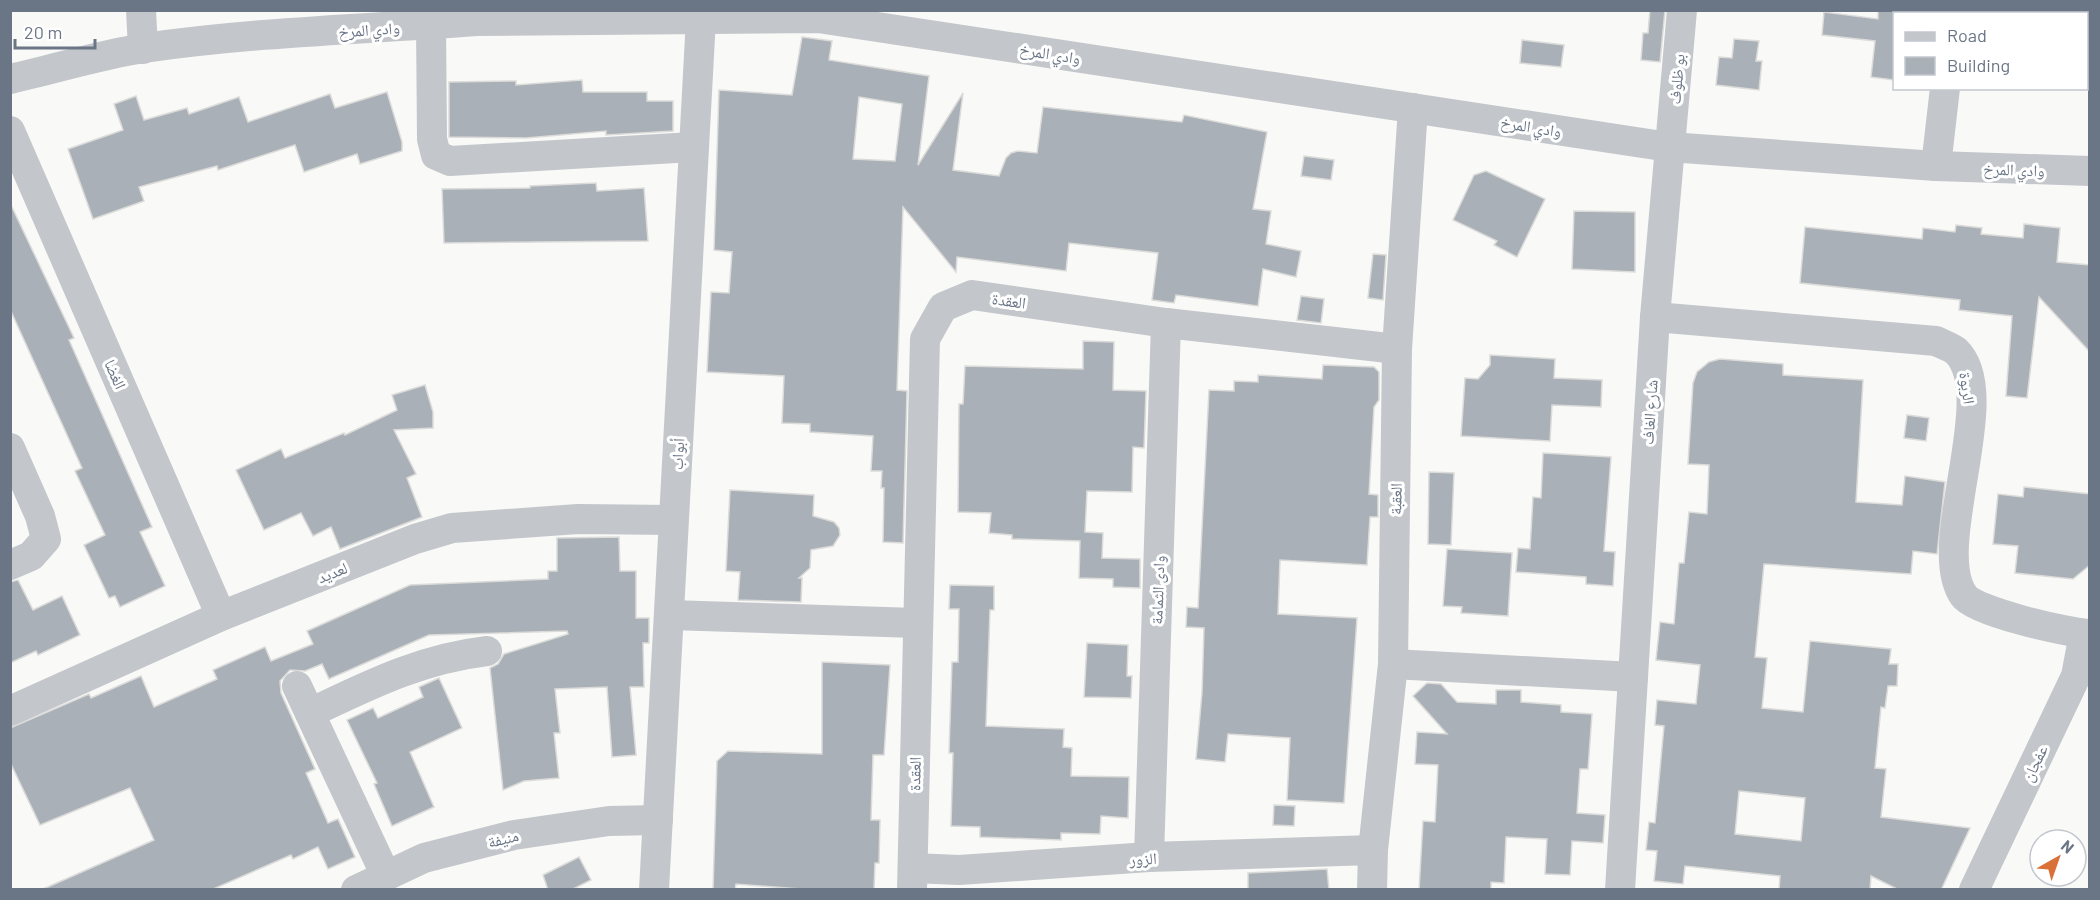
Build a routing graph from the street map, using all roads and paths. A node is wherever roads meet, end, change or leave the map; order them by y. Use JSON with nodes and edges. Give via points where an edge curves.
{"nodes":[{"id":1,"x":141,"y":10,"type":"edge"},
{"id":2,"x":1682,"y":10,"type":"edge"},
{"id":3,"x":818,"y":14,"type":"edge"},
{"id":4,"x":477,"y":16,"type":"edge"},
{"id":5,"x":700,"y":18,"type":"junction"},
{"id":6,"x":431,"y":24,"type":"junction"},
{"id":7,"x":143,"y":49,"type":"junction"},
{"id":8,"x":10,"y":79,"type":"edge"},
{"id":9,"x":1945,"y":90,"type":"edge"},
{"id":10,"x":1413,"y":108,"type":"junction"},
{"id":11,"x":10,"y":131,"type":"edge"},
{"id":12,"x":693,"y":147,"type":"junction"},
{"id":13,"x":1669,"y":147,"type":"junction"},
{"id":14,"x":1936,"y":166,"type":"junction"},
{"id":15,"x":2090,"y":171,"type":"edge"},
{"id":16,"x":1655,"y":317,"type":"junction"},
{"id":17,"x":1166,"y":323,"type":"junction"},
{"id":18,"x":1396,"y":349,"type":"junction"},
{"id":19,"x":10,"y":448,"type":"edge"},
{"id":20,"x":673,"y":520,"type":"junction"},
{"id":21,"x":10,"y":565,"type":"edge"},
{"id":22,"x":670,"y":615,"type":"junction"},
{"id":23,"x":221,"y":616,"type":"junction"},
{"id":24,"x":916,"y":623,"type":"junction"},
{"id":25,"x":2087,"y":634,"type":"edge"},
{"id":26,"x":487,"y":651,"type":"dead end"},
{"id":27,"x":1393,"y":664,"type":"junction"},
{"id":28,"x":1633,"y":677,"type":"junction"},
{"id":29,"x":297,"y":686,"type":"dead end"},
{"id":30,"x":10,"y":711,"type":"edge"},
{"id":31,"x":310,"y":713,"type":"junction"},
{"id":32,"x":658,"y":820,"type":"junction"},
{"id":33,"x":1373,"y":850,"type":"junction"},
{"id":34,"x":1149,"y":857,"type":"junction"},
{"id":35,"x":386,"y":876,"type":"junction"},
{"id":36,"x":912,"y":879,"type":"edge"},
{"id":37,"x":356,"y":890,"type":"edge"},
{"id":38,"x":654,"y":890,"type":"edge"},
{"id":39,"x":1372,"y":890,"type":"edge"},
{"id":40,"x":1620,"y":890,"type":"edge"},
{"id":41,"x":1974,"y":890,"type":"edge"}],
"edges":[{"from":1,"to":7,"type":"street"},
{"from":2,"to":13,"type":"street","name":"بو ظلوف"},
{"from":3,"to":5,"type":"street","name":"وادي المرخ"},
{"from":3,"to":10,"type":"street","name":"وادي المرخ"},
{"from":4,"to":5,"type":"street","name":"وادي المرخ"},
{"from":4,"to":6,"type":"street","name":"وادي المرخ"},
{"from":5,"to":12,"type":"street","name":"أبواب"},
{"from":6,"to":7,"type":"street","name":"وادي المرخ"},
{"from":6,"to":12,"type":"street","via":[[432,139],[436,155],[450,161]]},
{"from":7,"to":8,"type":"street","name":"وادي المرخ"},
{"from":9,"to":14,"type":"street"},
{"from":10,"to":13,"type":"street","name":"وادي المرخ"},
{"from":10,"to":18,"type":"street","name":"العقبة"},
{"from":11,"to":23,"type":"street","name":"الغضا"},
{"from":12,"to":20,"type":"street","name":"أبواب"},
{"from":13,"to":14,"type":"street","name":"وادي المرخ"},
{"from":13,"to":16,"type":"street","name":"شارع الغاف"},
{"from":14,"to":15,"type":"street","name":"وادي المرخ"},
{"from":16,"to":25,"type":"street","name":"الربوة","via":[[1936,341],[1956,351],[1969,372],[1971,414],[1953,565],[1964,597],[1989,612]]},
{"from":16,"to":28,"type":"street","name":"شارع الغاف"},
{"from":17,"to":18,"type":"street","name":"العقدة"},
{"from":17,"to":24,"type":"street","name":"العقدة","via":[[972,295],[943,307],[925,339]]},
{"from":17,"to":34,"type":"street","name":"وادى الثمامة"},
{"from":18,"to":27,"type":"street","name":"العقبة"},
{"from":19,"to":21,"type":"street","via":[[46,539],[31,556]]},
{"from":20,"to":22,"type":"street","name":"أبواب"},
{"from":20,"to":23,"type":"street","name":"لعديد","via":[[578,519],[452,528]]},
{"from":22,"to":24,"type":"street"},
{"from":22,"to":32,"type":"street","name":"أبواب"},
{"from":23,"to":30,"type":"street","name":"لعديد"},
{"from":24,"to":36,"type":"street","name":"العقدة"},
{"from":25,"to":41,"type":"street","name":"عفجان","via":[[2076,676]]},
{"from":26,"to":31,"type":"street","via":[[421,664]]},
{"from":27,"to":28,"type":"street"},
{"from":27,"to":33,"type":"street","name":"العقبة"},
{"from":28,"to":40,"type":"street","name":"شارع الغاف"},
{"from":29,"to":31,"type":"street"},
{"from":31,"to":35,"type":"street"},
{"from":32,"to":35,"type":"street","name":"منيفة","via":[[609,820],[514,835],[424,858]]},
{"from":32,"to":38,"type":"street","name":"أبواب"},
{"from":33,"to":34,"type":"street","name":"الزور"},
{"from":33,"to":39,"type":"street","name":"العقبة"},
{"from":34,"to":36,"type":"street","name":"الزور","via":[[959,870]]},
{"from":35,"to":37,"type":"street","name":"منيفة"}]}
